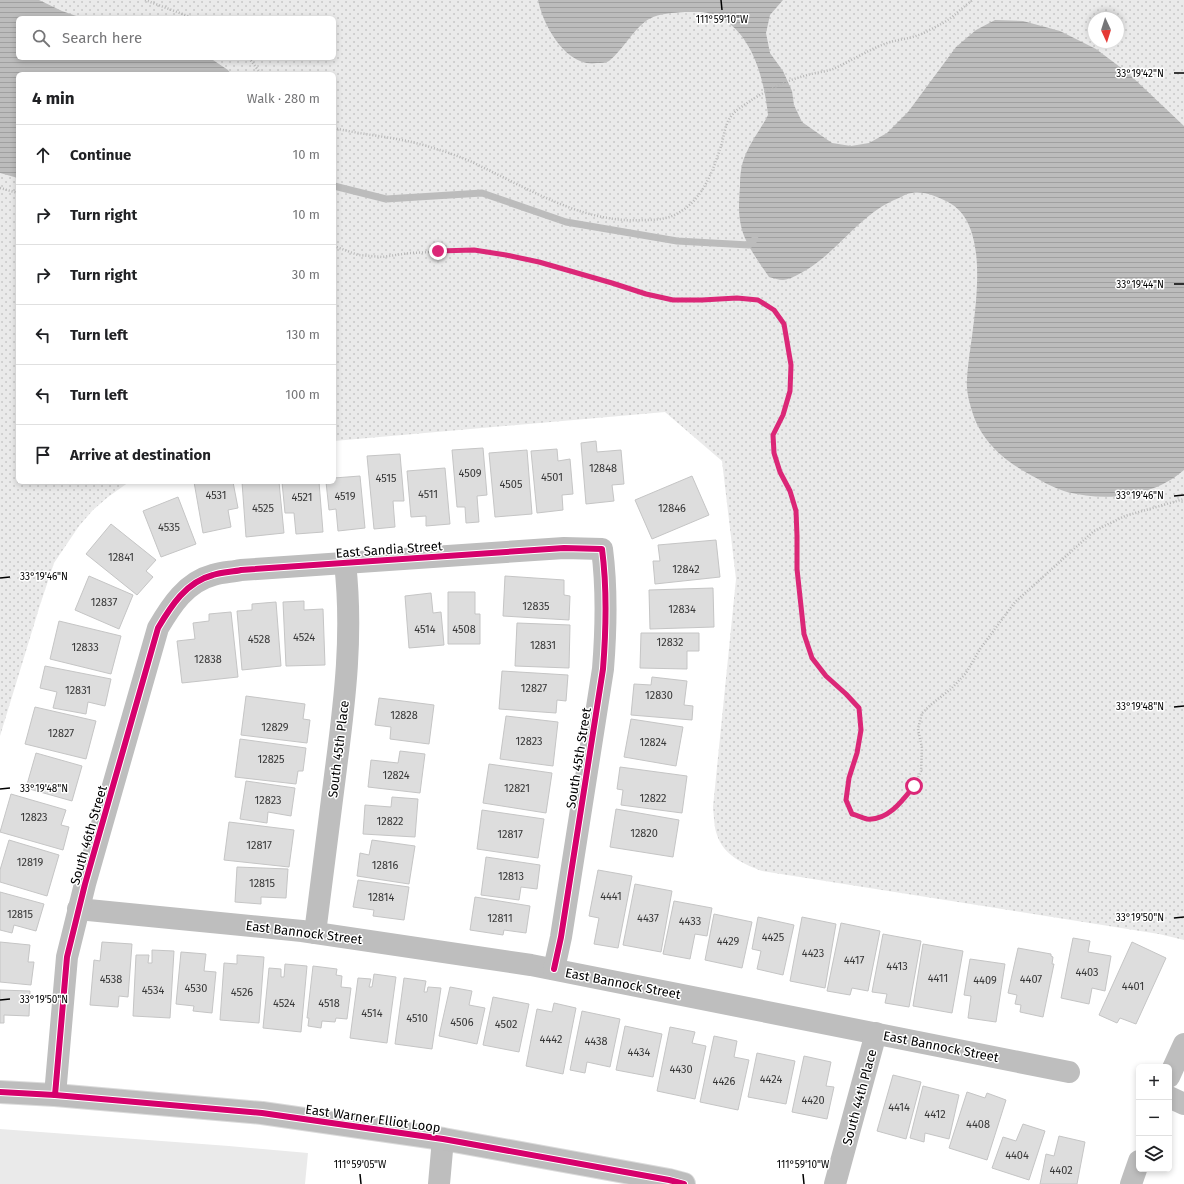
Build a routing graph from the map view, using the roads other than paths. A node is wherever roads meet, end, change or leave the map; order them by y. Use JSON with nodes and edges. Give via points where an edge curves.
{"nodes":[{"id":1,"x":602,"y":549,"type":"joint"},
{"id":2,"x":345,"y":563,"type":"junction"},
{"id":3,"x":183,"y":592,"type":"joint"},
{"id":4,"x":78,"y":909,"type":"junction"},
{"id":5,"x":315,"y":933,"type":"junction"},
{"id":6,"x":554,"y":969,"type":"junction"},
{"id":7,"x":876,"y":1034,"type":"junction"},
{"id":8,"x":1184,"y":1044,"type":"edge"},
{"id":9,"x":1172,"y":1070,"type":"edge"},
{"id":10,"x":1069,"y":1072,"type":"dead end"},
{"id":11,"x":0,"y":1092,"type":"edge"},
{"id":12,"x":55,"y":1095,"type":"junction"},
{"id":13,"x":1172,"y":1098,"type":"edge"},
{"id":14,"x":1184,"y":1104,"type":"edge"},
{"id":15,"x":443,"y":1139,"type":"junction"},
{"id":16,"x":1136,"y":1170,"type":"edge"},
{"id":17,"x":439,"y":1184,"type":"edge"},
{"id":18,"x":684,"y":1184,"type":"edge"},
{"id":19,"x":835,"y":1184,"type":"edge"},
{"id":20,"x":1131,"y":1184,"type":"edge"}],
"edges":[{"from":1,"to":2,"type":"street","name":"East Sandia Street","via":[[564,548]]},
{"from":1,"to":6,"type":"street","name":"South 45th Street","via":[[605,644]]},
{"from":2,"to":3,"type":"street","name":"East Sandia Street","via":[[241,570],[212,575]]},
{"from":2,"to":5,"type":"street","name":"South 45th Place","via":[[349,632],[345,699]]},
{"from":3,"to":4,"type":"street","name":"South 46th Street","via":[[158,628]]},
{"from":4,"to":5,"type":"street","name":"East Bannock Street"},
{"from":4,"to":12,"type":"street","name":"South 46th Street","via":[[67,957]]},
{"from":5,"to":6,"type":"street","name":"East Bannock Street"},
{"from":6,"to":7,"type":"street","name":"East Bannock Street"},
{"from":7,"to":10,"type":"street","name":"East Bannock Street"},
{"from":7,"to":19,"type":"street","name":"South 44th Place"},
{"from":8,"to":9,"type":"street"},
{"from":11,"to":12,"type":"main road","name":"East Warner Elliot Loop"},
{"from":12,"to":15,"type":"main road","name":"East Warner Elliot Loop","via":[[262,1112]]},
{"from":13,"to":14,"type":"street"},
{"from":15,"to":17,"type":"street"},
{"from":15,"to":18,"type":"main road","name":"East Warner Elliot Loop"},
{"from":16,"to":20,"type":"street"}]}
